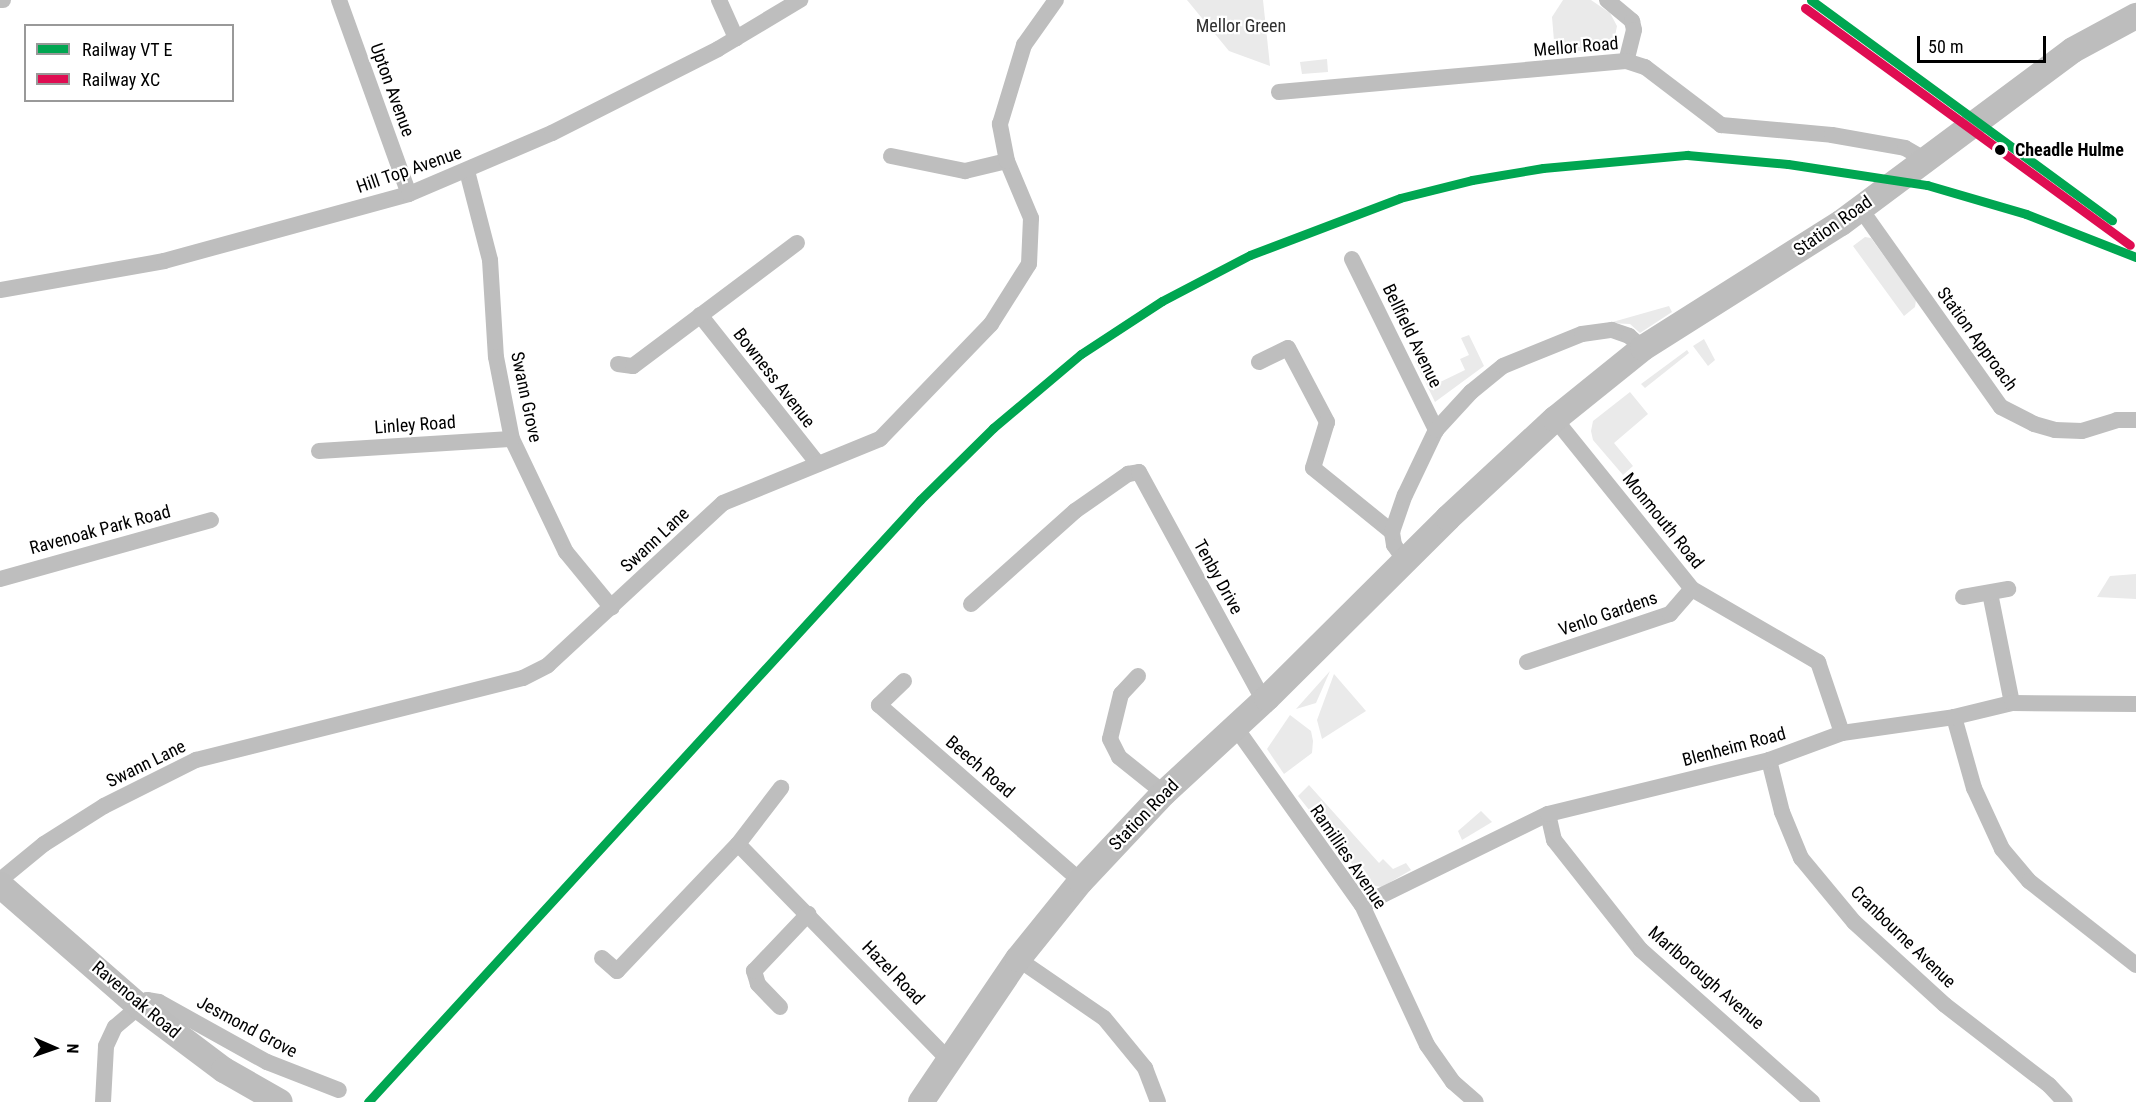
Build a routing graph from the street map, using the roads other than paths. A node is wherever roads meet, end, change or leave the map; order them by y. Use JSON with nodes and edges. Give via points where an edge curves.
{"nodes":[{"id":1,"x":339,"y":0,"type":"edge"},
{"id":2,"x":719,"y":0,"type":"edge"},
{"id":3,"x":800,"y":0,"type":"edge"},
{"id":4,"x":1056,"y":0,"type":"edge"},
{"id":5,"x":1607,"y":0,"type":"edge"},
{"id":6,"x":2136,"y":16,"type":"edge"},
{"id":7,"x":736,"y":38,"type":"junction"},
{"id":8,"x":1626,"y":61,"type":"junction"},
{"id":9,"x":1279,"y":92,"type":"dead end"},
{"id":10,"x":891,"y":156,"type":"dead end"},
{"id":11,"x":1924,"y":159,"type":"junction"},
{"id":12,"x":1007,"y":161,"type":"junction"},
{"id":13,"x":467,"y":171,"type":"junction"},
{"id":14,"x":409,"y":194,"type":"junction"},
{"id":15,"x":1860,"y":208,"type":"junction"},
{"id":16,"x":797,"y":243,"type":"dead end"},
{"id":17,"x":1352,"y":259,"type":"dead end"},
{"id":18,"x":0,"y":290,"type":"edge"},
{"id":19,"x":700,"y":315,"type":"junction"},
{"id":20,"x":1643,"y":348,"type":"junction"},
{"id":21,"x":1259,"y":362,"type":"dead end"},
{"id":22,"x":618,"y":364,"type":"dead end"},
{"id":23,"x":1555,"y":419,"type":"junction"},
{"id":24,"x":2136,"y":420,"type":"edge"},
{"id":25,"x":1436,"y":430,"type":"junction"},
{"id":26,"x":512,"y":439,"type":"junction"},
{"id":27,"x":319,"y":451,"type":"dead end"},
{"id":28,"x":818,"y":464,"type":"junction"},
{"id":29,"x":211,"y":520,"type":"dead end"},
{"id":30,"x":1392,"y":532,"type":"junction"},
{"id":31,"x":1406,"y":562,"type":"junction"},
{"id":32,"x":0,"y":579,"type":"edge"},
{"id":33,"x":1692,"y":589,"type":"junction"},
{"id":34,"x":2008,"y":589,"type":"dead end"},
{"id":35,"x":1990,"y":593,"type":"junction"},
{"id":36,"x":1963,"y":597,"type":"dead end"},
{"id":37,"x":971,"y":604,"type":"dead end"},
{"id":38,"x":612,"y":608,"type":"junction"},
{"id":39,"x":1527,"y":662,"type":"dead end"},
{"id":40,"x":1138,"y":676,"type":"dead end"},
{"id":41,"x":904,"y":681,"type":"dead end"},
{"id":42,"x":1264,"y":701,"type":"junction"},
{"id":43,"x":2012,"y":703,"type":"junction"},
{"id":44,"x":2136,"y":704,"type":"edge"},
{"id":45,"x":1954,"y":717,"type":"junction"},
{"id":46,"x":1236,"y":728,"type":"junction"},
{"id":47,"x":1842,"y":733,"type":"junction"},
{"id":48,"x":1769,"y":760,"type":"junction"},
{"id":49,"x":781,"y":788,"type":"dead end"},
{"id":50,"x":1164,"y":793,"type":"junction"},
{"id":51,"x":1548,"y":814,"type":"junction"},
{"id":52,"x":738,"y":843,"type":"junction"},
{"id":53,"x":1081,"y":881,"type":"junction"},
{"id":54,"x":1,"y":887,"type":"edge"},
{"id":55,"x":1362,"y":904,"type":"junction"},
{"id":56,"x":808,"y":914,"type":"junction"},
{"id":57,"x":602,"y":958,"type":"dead end"},
{"id":58,"x":1018,"y":959,"type":"junction"},
{"id":59,"x":2136,"y":964,"type":"edge"},
{"id":60,"x":140,"y":1007,"type":"junction"},
{"id":61,"x":780,"y":1007,"type":"dead end"},
{"id":62,"x":949,"y":1060,"type":"junction"},
{"id":63,"x":339,"y":1090,"type":"dead end"},
{"id":64,"x":103,"y":1102,"type":"edge"},
{"id":65,"x":280,"y":1102,"type":"edge"},
{"id":66,"x":921,"y":1102,"type":"edge"},
{"id":67,"x":1158,"y":1102,"type":"edge"},
{"id":68,"x":1476,"y":1102,"type":"edge"},
{"id":69,"x":1812,"y":1102,"type":"edge"},
{"id":70,"x":2065,"y":1102,"type":"edge"}],
"edges":[{"from":1,"to":14,"type":"street","name":"Upton Avenue"},
{"from":2,"to":7,"type":"street"},
{"from":3,"to":7,"type":"street","name":"Hill Top Avenue"},
{"from":4,"to":12,"type":"street","name":"Swann Lane","via":[[1038,20],[1013,70],[1000,124]]},
{"from":5,"to":8,"type":"street","via":[[1632,21],[1634,30]]},
{"from":6,"to":11,"type":"main road","name":"Station Road","via":[[2073,50]]},
{"from":7,"to":13,"type":"street","name":"Hill Top Avenue","via":[[552,133]]},
{"from":8,"to":9,"type":"street","name":"Mellor Road"},
{"from":8,"to":11,"type":"street","name":"Mellor Road","via":[[1645,67],[1721,125],[1832,135],[1905,148]]},
{"from":10,"to":12,"type":"street","via":[[965,171]]},
{"from":11,"to":15,"type":"main road","name":"Station Road"},
{"from":12,"to":28,"type":"street","name":"Swann Lane","via":[[1031,218],[1029,264],[992,324],[880,439]]},
{"from":13,"to":14,"type":"street","name":"Hill Top Avenue"},
{"from":13,"to":26,"type":"street","name":"Swann Grove","via":[[490,260],[496,357]]},
{"from":14,"to":18,"type":"street","name":"Hill Top Avenue","via":[[164,261]]},
{"from":15,"to":20,"type":"main road","name":"Station Road"},
{"from":15,"to":24,"type":"street","name":"Station Approach","via":[[2001,407],[2055,430],[2082,431],[2117,420]]},
{"from":16,"to":19,"type":"street"},
{"from":17,"to":25,"type":"street","name":"Bellfield Avenue"},
{"from":19,"to":22,"type":"street","via":[[633,366]]},
{"from":19,"to":28,"type":"street","name":"Bowness Avenue"},
{"from":20,"to":23,"type":"main road","name":"Station Road"},
{"from":20,"to":25,"type":"street","via":[[1629,336],[1612,330],[1552,344],[1503,366],[1471,392]]},
{"from":21,"to":30,"type":"street","via":[[1288,348],[1327,422],[1313,468]]},
{"from":23,"to":31,"type":"main road","name":"Station Road"},
{"from":23,"to":33,"type":"street","name":"Monmouth Road"},
{"from":25,"to":30,"type":"street"},
{"from":26,"to":27,"type":"street","name":"Linley Road"},
{"from":26,"to":38,"type":"street","name":"Swann Grove","via":[[566,552]]},
{"from":28,"to":38,"type":"street","name":"Swann Lane","via":[[723,503]]},
{"from":29,"to":32,"type":"street","name":"Ravenoak Park Road"},
{"from":30,"to":31,"type":"street","via":[[1394,545]]},
{"from":31,"to":42,"type":"main road","name":"Station Road"},
{"from":33,"to":39,"type":"street","name":"Venlo Gardens","via":[[1670,614]]},
{"from":33,"to":47,"type":"street","name":"Monmouth Road","via":[[1818,662]]},
{"from":34,"to":35,"type":"street"},
{"from":35,"to":36,"type":"street"},
{"from":35,"to":43,"type":"street"},
{"from":37,"to":42,"type":"street","name":"Tenby Drive","via":[[1075,511],[1142,468]]},
{"from":38,"to":54,"type":"street","name":"Swann Lane","via":[[548,665],[523,678],[196,760],[104,806],[44,844]]},
{"from":40,"to":50,"type":"street","via":[[1121,694],[1110,739],[1119,757]]},
{"from":41,"to":53,"type":"street","name":"Beech Road","via":[[879,705]]},
{"from":42,"to":46,"type":"main road","name":"Station Road"},
{"from":43,"to":44,"type":"street","name":"Blenheim Road"},
{"from":43,"to":45,"type":"street","name":"Blenheim Road"},
{"from":45,"to":47,"type":"street","name":"Blenheim Road"},
{"from":45,"to":59,"type":"street","via":[[1974,788],[2002,849],[2029,881]]},
{"from":46,"to":50,"type":"main road","name":"Station Road"},
{"from":46,"to":55,"type":"street","name":"Ramillies Avenue"},
{"from":47,"to":48,"type":"street","name":"Blenheim Road"},
{"from":48,"to":51,"type":"street","name":"Blenheim Road"},
{"from":48,"to":70,"type":"street","name":"Cranbourne Avenue","via":[[1782,812],[1801,858],[1854,922],[1945,1005],[2049,1084]]},
{"from":49,"to":52,"type":"street"},
{"from":50,"to":53,"type":"main road","name":"Station Road"},
{"from":51,"to":55,"type":"street","name":"Blenheim Road"},
{"from":51,"to":69,"type":"street","name":"Marlborough Avenue","via":[[1554,840],[1641,950]]},
{"from":52,"to":56,"type":"street","name":"Hazel Road"},
{"from":52,"to":57,"type":"street","via":[[617,971]]},
{"from":53,"to":58,"type":"main road","name":"Station Road"},
{"from":54,"to":60,"type":"main road","name":"Ravenoak Road"},
{"from":55,"to":68,"type":"street","name":"Ramillies Avenue","via":[[1427,1044],[1453,1082]]},
{"from":56,"to":61,"type":"street","via":[[754,971],[758,984]]},
{"from":56,"to":62,"type":"street","name":"Hazel Road"},
{"from":58,"to":62,"type":"main road","name":"Station Road"},
{"from":58,"to":67,"type":"street","via":[[1104,1018],[1146,1068]]},
{"from":60,"to":63,"type":"street","name":"Jesmond Grove","via":[[147,1000],[159,1002],[267,1062]]},
{"from":60,"to":64,"type":"street","via":[[115,1027],[106,1046]]},
{"from":60,"to":65,"type":"main road","name":"Ravenoak Road","via":[[224,1070]]},
{"from":62,"to":66,"type":"main road","name":"Station Road"}]}
